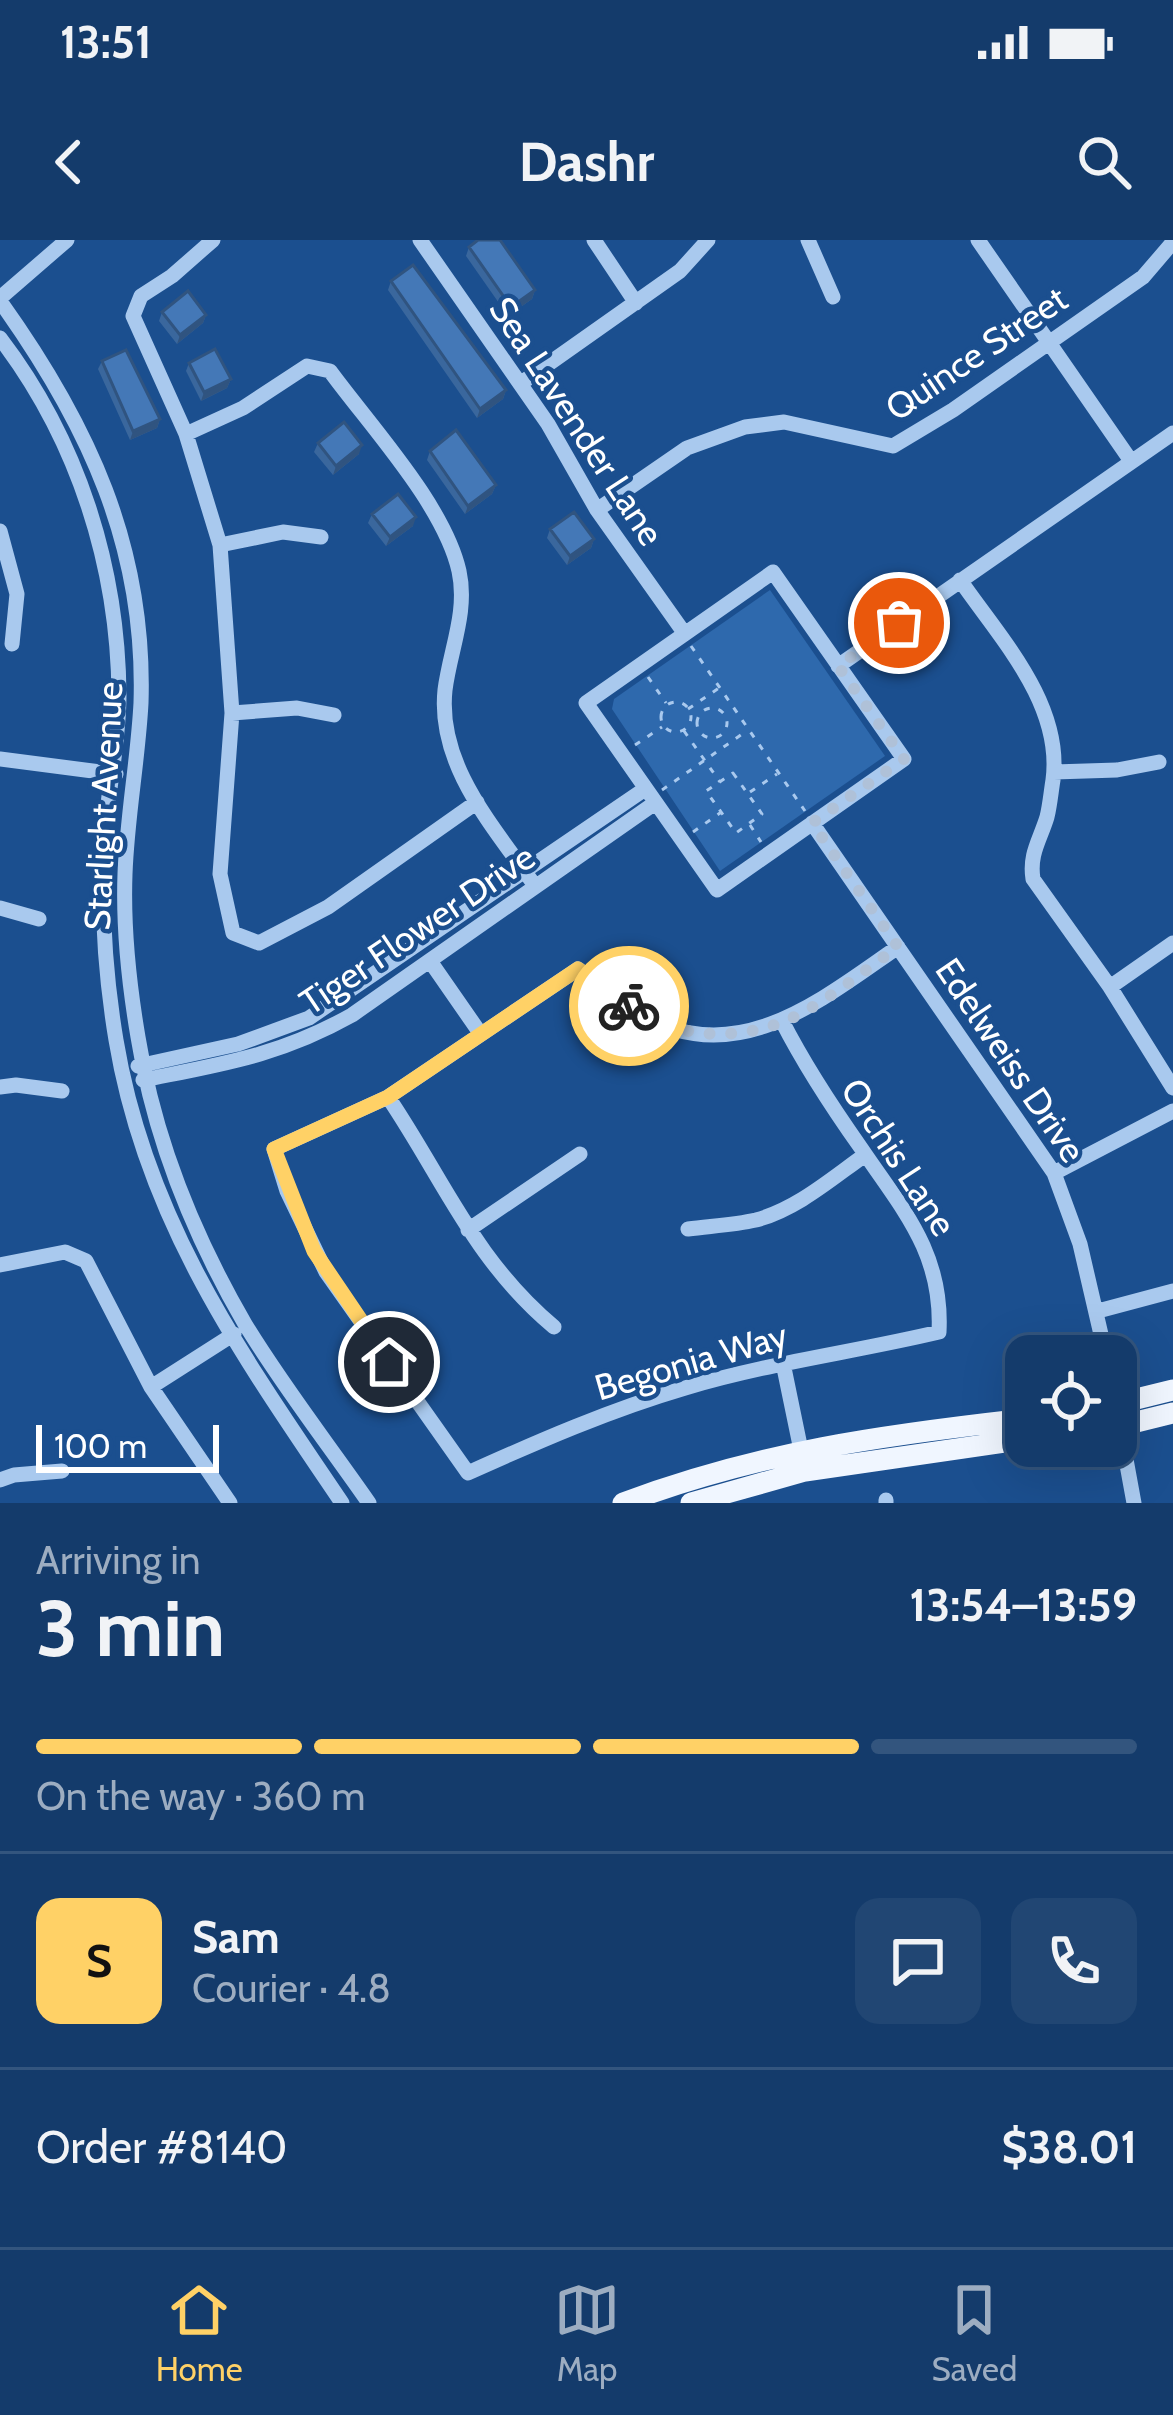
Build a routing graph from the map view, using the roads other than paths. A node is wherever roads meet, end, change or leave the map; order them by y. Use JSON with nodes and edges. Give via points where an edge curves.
{"nodes":[{"id":1,"x":67,"y":240,"type":"edge"},
{"id":2,"x":213,"y":240,"type":"edge"},
{"id":3,"x":420,"y":240,"type":"edge"},
{"id":4,"x":594,"y":240,"type":"edge"},
{"id":5,"x":708,"y":240,"type":"edge"},
{"id":6,"x":808,"y":240,"type":"edge"},
{"id":7,"x":978,"y":240,"type":"edge"},
{"id":8,"x":1173,"y":242,"type":"edge"},
{"id":9,"x":832,"y":297,"type":"dead end"},
{"id":10,"x":0,"y":300,"type":"edge"},
{"id":11,"x":636,"y":303,"type":"junction"},
{"id":12,"x":0,"y":338,"type":"edge"},
{"id":13,"x":1048,"y":343,"type":"junction"},
{"id":14,"x":520,"y":384,"type":"junction"},
{"id":15,"x":1173,"y":433,"type":"edge"},
{"id":16,"x":186,"y":434,"type":"junction"},
{"id":17,"x":1132,"y":461,"type":"junction"},
{"id":18,"x":596,"y":510,"type":"junction"},
{"id":19,"x":0,"y":531,"type":"edge"},
{"id":20,"x":321,"y":537,"type":"dead end"},
{"id":21,"x":220,"y":545,"type":"junction"},
{"id":22,"x":960,"y":580,"type":"junction"},
{"id":23,"x":688,"y":639,"type":"junction"},
{"id":24,"x":12,"y":644,"type":"dead end"},
{"id":25,"x":838,"y":666,"type":"junction"},
{"id":26,"x":232,"y":713,"type":"junction"},
{"id":27,"x":334,"y":715,"type":"dead end"},
{"id":28,"x":0,"y":759,"type":"edge"},
{"id":29,"x":1159,"y":762,"type":"dead end"},
{"id":30,"x":1054,"y":772,"type":"junction"},
{"id":31,"x":111,"y":773,"type":"junction"},
{"id":32,"x":133,"y":776,"type":"junction"},
{"id":33,"x":651,"y":796,"type":"junction"},
{"id":34,"x":477,"y":802,"type":"junction"},
{"id":35,"x":812,"y":823,"type":"junction"},
{"id":36,"x":531,"y":879,"type":"junction"},
{"id":37,"x":0,"y":908,"type":"edge"},
{"id":38,"x":39,"y":919,"type":"dead end"},
{"id":39,"x":1173,"y":943,"type":"edge"},
{"id":40,"x":898,"y":947,"type":"junction"},
{"id":41,"x":430,"y":961,"type":"junction"},
{"id":42,"x":1110,"y":987,"type":"junction"},
{"id":43,"x":782,"y":1022,"type":"junction"},
{"id":44,"x":480,"y":1033,"type":"junction"},
{"id":45,"x":146,"y":1072,"type":"junction"},
{"id":46,"x":125,"y":1076,"type":"junction"},
{"id":47,"x":0,"y":1088,"type":"edge"},
{"id":48,"x":1173,"y":1088,"type":"edge"},
{"id":49,"x":62,"y":1091,"type":"dead end"},
{"id":50,"x":388,"y":1097,"type":"junction"},
{"id":51,"x":1173,"y":1111,"type":"edge"},
{"id":52,"x":580,"y":1154,"type":"dead end"},
{"id":53,"x":865,"y":1155,"type":"junction"},
{"id":54,"x":1054,"y":1173,"type":"junction"},
{"id":55,"x":688,"y":1229,"type":"dead end"},
{"id":56,"x":468,"y":1230,"type":"junction"},
{"id":57,"x":0,"y":1265,"type":"edge"},
{"id":58,"x":1173,"y":1291,"type":"edge"},
{"id":59,"x":1097,"y":1311,"type":"junction"},
{"id":60,"x":246,"y":1325,"type":"junction"},
{"id":61,"x":554,"y":1327,"type":"dead end"},
{"id":62,"x":939,"y":1332,"type":"joint"},
{"id":63,"x":1102,"y":1335,"type":"edge"},
{"id":64,"x":230,"y":1337,"type":"junction"},
{"id":65,"x":783,"y":1363,"type":"junction"},
{"id":66,"x":151,"y":1387,"type":"junction"},
{"id":67,"x":1173,"y":1390,"type":"edge"},
{"id":68,"x":1137,"y":1407,"type":"edge"},
{"id":69,"x":1173,"y":1413,"type":"edge"},
{"id":70,"x":1137,"y":1415,"type":"edge"},
{"id":71,"x":1005,"y":1421,"type":"edge"},
{"id":72,"x":1005,"y":1441,"type":"edge"},
{"id":73,"x":803,"y":1461,"type":"junction"},
{"id":74,"x":1127,"y":1467,"type":"edge"},
{"id":75,"x":62,"y":1471,"type":"dead end"},
{"id":76,"x":0,"y":1480,"type":"edge"},
{"id":77,"x":230,"y":1503,"type":"edge"},
{"id":78,"x":342,"y":1503,"type":"edge"},
{"id":79,"x":369,"y":1503,"type":"edge"},
{"id":80,"x":623,"y":1503,"type":"edge"},
{"id":81,"x":691,"y":1503,"type":"edge"},
{"id":82,"x":1134,"y":1503,"type":"edge"}],
"edges":[{"from":1,"to":10,"type":"street"},
{"from":2,"to":16,"type":"street","via":[[141,296],[133,316]]},
{"from":3,"to":14,"type":"street","name":"Sea Lavender Lane"},
{"from":4,"to":11,"type":"street"},
{"from":5,"to":11,"type":"street"},
{"from":6,"to":9,"type":"street"},
{"from":7,"to":13,"type":"street"},
{"from":8,"to":13,"type":"street","name":"Quince Street","via":[[1143,277]]},
{"from":10,"to":32,"type":"street","name":"Starlight Avenue","via":[[83,431],[123,546],[140,656]]},
{"from":11,"to":14,"type":"street"},
{"from":12,"to":31,"type":"street","name":"Starlight Avenue","via":[[63,440],[102,551],[118,657]]},
{"from":13,"to":17,"type":"street"},
{"from":13,"to":18,"type":"street","name":"Quince Street","via":[[893,446],[784,422],[746,427],[687,448]]},
{"from":14,"to":18,"type":"street","name":"Sea Lavender Lane"},
{"from":15,"to":17,"type":"street"},
{"from":16,"to":21,"type":"street"},
{"from":16,"to":34,"type":"street","via":[[307,366],[330,371],[443,524],[460,575],[447,735]]},
{"from":17,"to":22,"type":"street"},
{"from":18,"to":23,"type":"street","name":"Sea Lavender Lane"},
{"from":19,"to":24,"type":"street","via":[[16,594]]},
{"from":20,"to":21,"type":"street","via":[[283,532]]},
{"from":21,"to":26,"type":"street"},
{"from":22,"to":25,"type":"street"},
{"from":22,"to":30,"type":"street","via":[[1030,682],[1048,725]]},
{"from":23,"to":25,"type":"street","via":[[773,572]]},
{"from":23,"to":33,"type":"street","via":[[586,703]]},
{"from":25,"to":35,"type":"street","via":[[904,759]]},
{"from":26,"to":27,"type":"street","via":[[298,708]]},
{"from":26,"to":34,"type":"street","via":[[220,874],[233,933],[259,943],[328,908]]},
{"from":28,"to":31,"type":"street"},
{"from":29,"to":30,"type":"street"},
{"from":30,"to":42,"type":"street","via":[[1030,859],[1034,879]]},
{"from":31,"to":32,"type":"street"},
{"from":31,"to":46,"type":"street","name":"Starlight Avenue","via":[[105,958]]},
{"from":32,"to":45,"type":"street","name":"Starlight Avenue","via":[[127,957]]},
{"from":33,"to":35,"type":"street","via":[[716,890]]},
{"from":33,"to":36,"type":"street","name":"Tiger Flower Drive"},
{"from":34,"to":36,"type":"street"},
{"from":35,"to":40,"type":"street","name":"Edelweiss Drive"},
{"from":36,"to":41,"type":"street","name":"Tiger Flower Drive"},
{"from":36,"to":45,"type":"street","name":"Tiger Flower Drive","via":[[309,1018]]},
{"from":37,"to":38,"type":"street"},
{"from":39,"to":42,"type":"street"},
{"from":40,"to":43,"type":"street"},
{"from":40,"to":54,"type":"street","name":"Edelweiss Drive"},
{"from":41,"to":44,"type":"street"},
{"from":41,"to":45,"type":"street","name":"Tiger Flower Drive","via":[[352,1015],[280,1051]]},
{"from":42,"to":48,"type":"street"},
{"from":43,"to":44,"type":"street","via":[[737,1033],[665,1025],[578,969]]},
{"from":43,"to":53,"type":"street","name":"Orchis Lane"},
{"from":44,"to":50,"type":"street"},
{"from":45,"to":46,"type":"street","name":"Tiger Flower Drive"},
{"from":45,"to":60,"type":"street","name":"Starlight Avenue","via":[[190,1215]]},
{"from":46,"to":64,"type":"street","name":"Starlight Avenue","via":[[170,1223]]},
{"from":47,"to":49,"type":"street"},
{"from":50,"to":56,"type":"street"},
{"from":50,"to":65,"type":"street","name":"Begonia Way","via":[[274,1149],[326,1272],[468,1473],[601,1416]]},
{"from":51,"to":54,"type":"street"},
{"from":52,"to":56,"type":"street"},
{"from":53,"to":55,"type":"street","via":[[776,1213]]},
{"from":53,"to":62,"type":"street","name":"Orchis Lane","via":[[925,1245],[941,1300]]},
{"from":54,"to":59,"type":"street","name":"Edelweiss Drive"},
{"from":56,"to":61,"type":"street","via":[[514,1293]]},
{"from":57,"to":66,"type":"street","via":[[65,1252],[86,1261]]},
{"from":58,"to":59,"type":"street"},
{"from":59,"to":63,"type":"street","name":"Edelweiss Drive"},
{"from":60,"to":64,"type":"street"},
{"from":60,"to":79,"type":"street","name":"Starlight Avenue"},
{"from":62,"to":65,"type":"street","name":"Begonia Way"},
{"from":64,"to":66,"type":"street"},
{"from":64,"to":78,"type":"street","name":"Starlight Avenue"},
{"from":65,"to":73,"type":"street"},
{"from":66,"to":77,"type":"street"},
{"from":67,"to":68,"type":"main road"},
{"from":69,"to":70,"type":"main road"},
{"from":71,"to":73,"type":"main road","via":[[867,1437]]},
{"from":72,"to":73,"type":"main road"},
{"from":73,"to":80,"type":"main road","via":[[699,1475]]},
{"from":73,"to":81,"type":"main road"},
{"from":74,"to":82,"type":"street"},
{"from":75,"to":76,"type":"street"}]}
